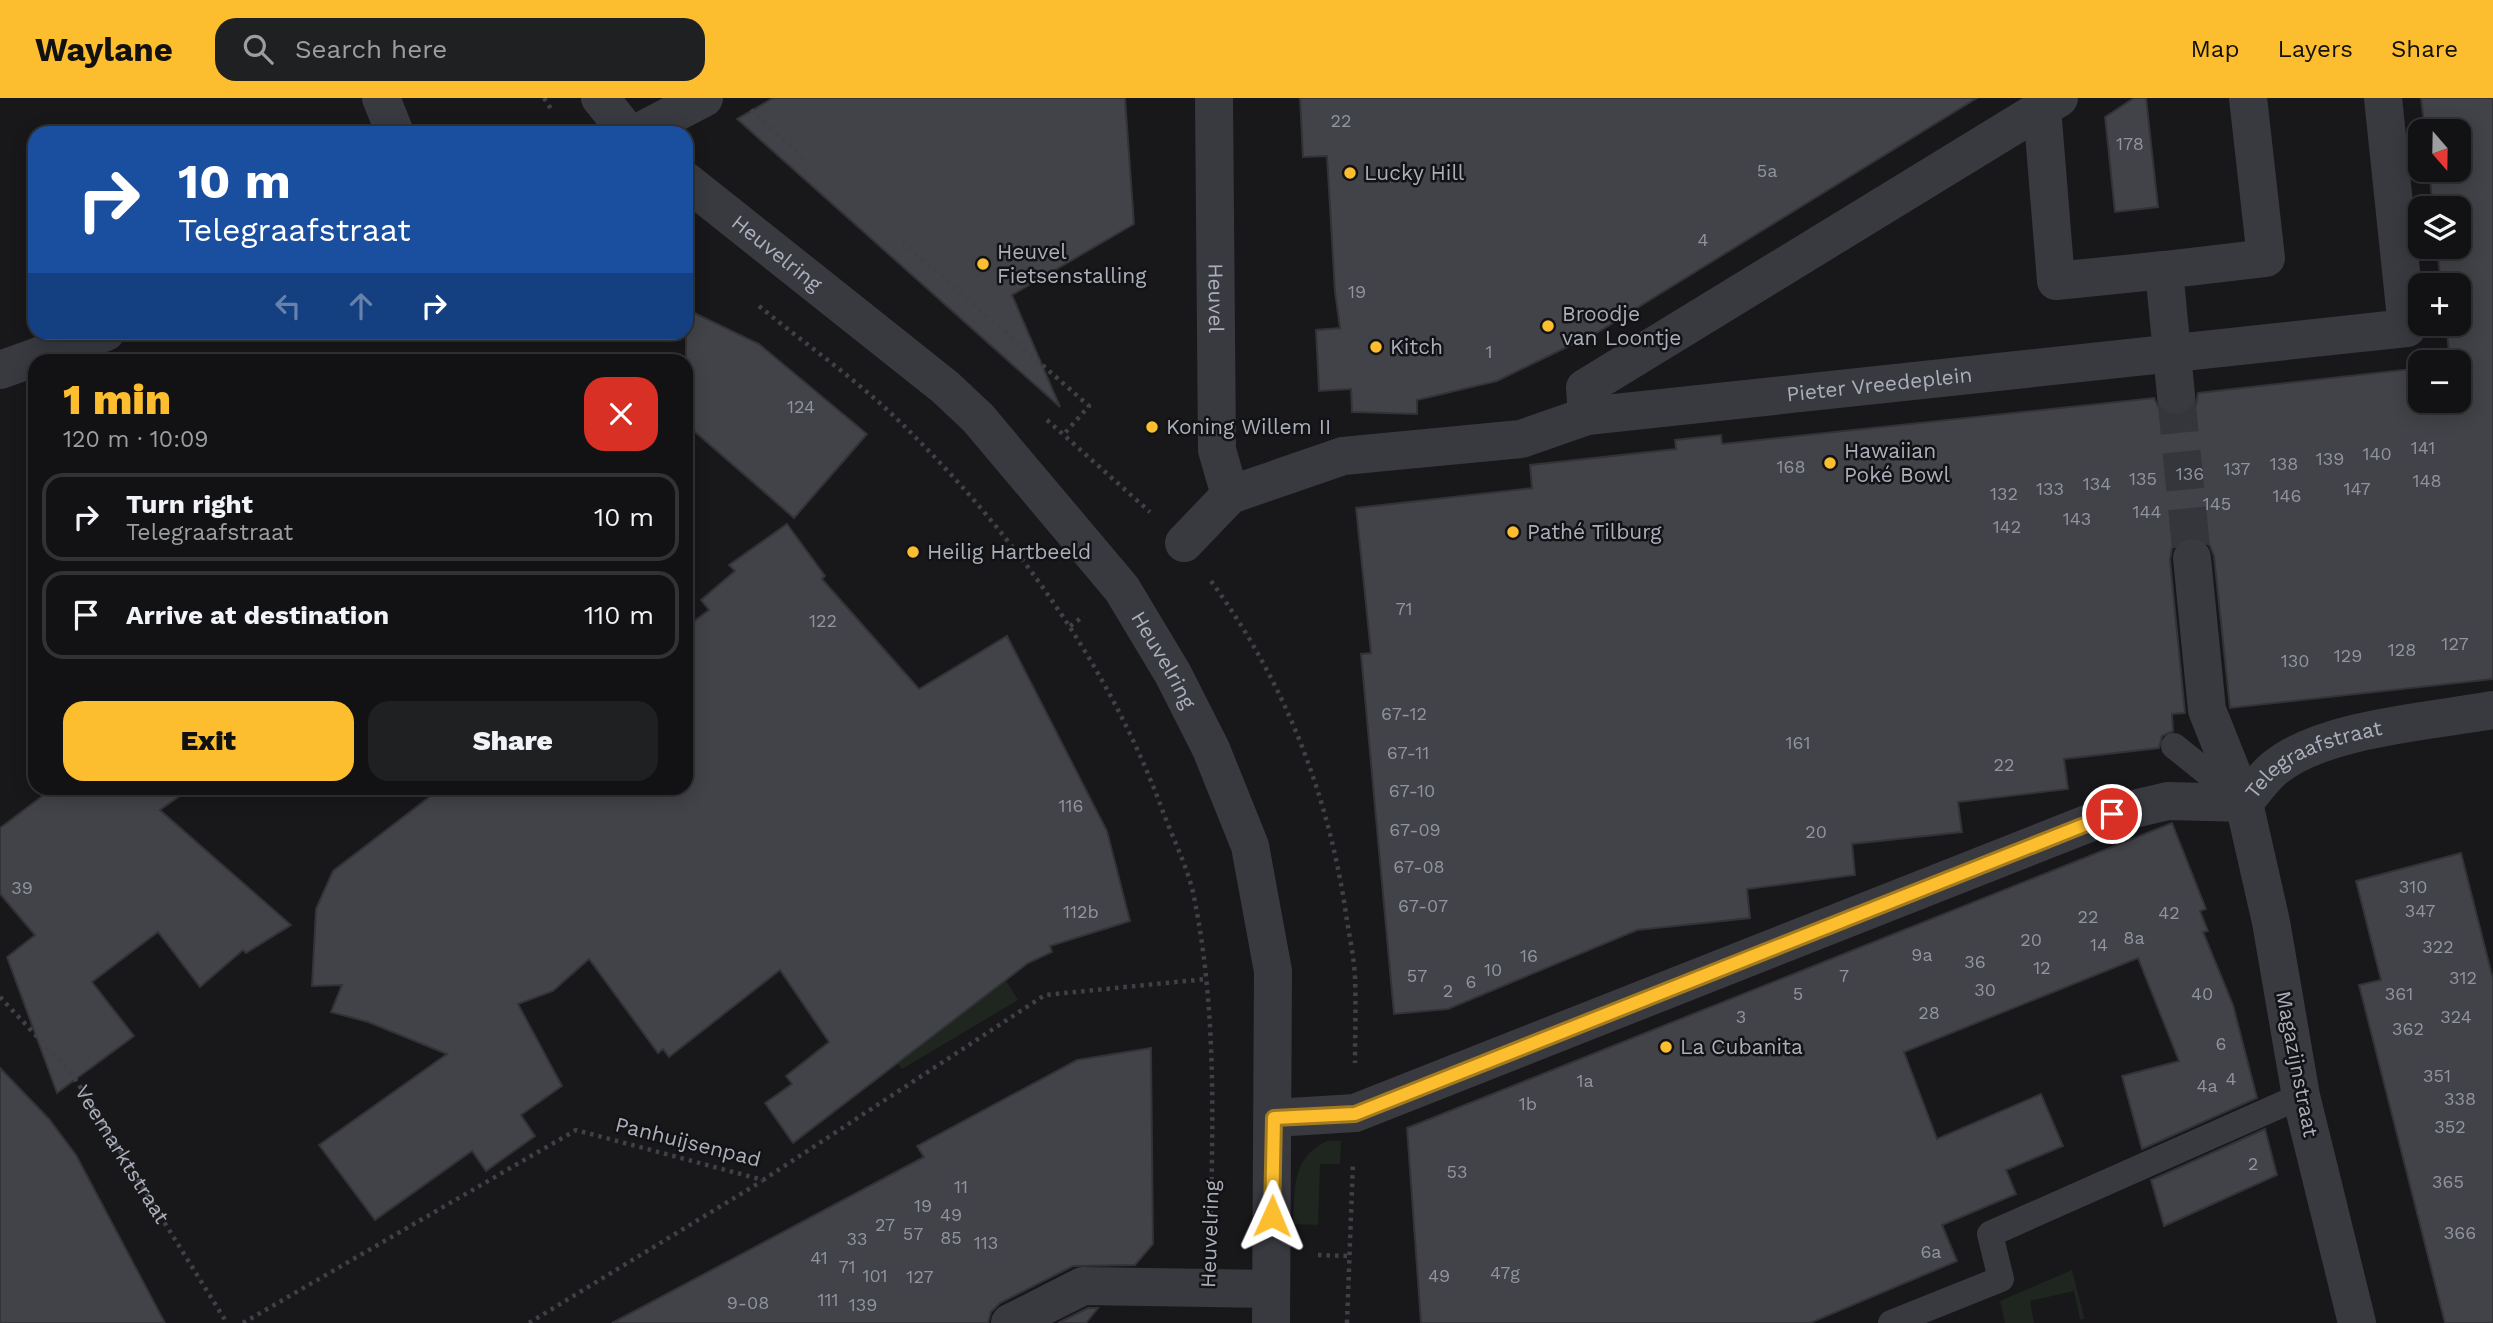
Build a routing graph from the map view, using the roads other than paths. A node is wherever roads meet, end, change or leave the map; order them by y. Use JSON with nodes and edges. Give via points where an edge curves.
{"nodes":[{"id":1,"x":381,"y":98,"type":"edge"},
{"id":2,"x":600,"y":98,"type":"edge"},
{"id":3,"x":1214,"y":98,"type":"edge"},
{"id":4,"x":2248,"y":98,"type":"edge"},
{"id":5,"x":2383,"y":98,"type":"edge"},
{"id":6,"x":2050,"y":103,"type":"edge"},
{"id":7,"x":690,"y":105,"type":"edge"},
{"id":8,"x":392,"y":126,"type":"edge"},
{"id":9,"x":622,"y":126,"type":"edge"},
{"id":10,"x":650,"y":126,"type":"edge"},
{"id":11,"x":693,"y":187,"type":"edge"},
{"id":12,"x":2164,"y":270,"type":"junction"},
{"id":13,"x":84,"y":340,"type":"edge"},
{"id":14,"x":2172,"y":353,"type":"junction"},
{"id":15,"x":45,"y":354,"type":"edge"},
{"id":16,"x":28,"y":360,"type":"edge"},
{"id":17,"x":0,"y":370,"type":"edge"},
{"id":18,"x":2176,"y":395,"type":"tunnel mouth"},
{"id":19,"x":1587,"y":416,"type":"junction"},
{"id":20,"x":1230,"y":495,"type":"junction"},
{"id":21,"x":1184,"y":543,"type":"road end"},
{"id":22,"x":2192,"y":558,"type":"tunnel mouth"},
{"id":23,"x":2492,"y":713,"type":"edge"},
{"id":24,"x":2174,"y":746,"type":"dead end"},
{"id":25,"x":2244,"y":803,"type":"junction"},
{"id":26,"x":2301,"y":1096,"type":"junction"},
{"id":27,"x":1274,"y":1118,"type":"junction"},
{"id":28,"x":1271,"y":1306,"type":"edge"},
{"id":29,"x":1010,"y":1323,"type":"edge"},
{"id":30,"x":1891,"y":1323,"type":"edge"},
{"id":31,"x":2357,"y":1323,"type":"edge"}],
"edges":[{"from":1,"to":8,"type":"street"},
{"from":2,"to":9,"type":"street"},
{"from":3,"to":20,"type":"street","name":"Heuvel","via":[[1217,450]]},
{"from":4,"to":12,"type":"street","via":[[2266,258]]},
{"from":5,"to":14,"type":"street","name":"Pieter Vreedeplein","via":[[2407,328]]},
{"from":6,"to":12,"type":"street","via":[[2056,281]]},
{"from":6,"to":19,"type":"street","via":[[1585,388]]},
{"from":7,"to":10,"type":"street"},
{"from":11,"to":27,"type":"street","name":"Heuvelring","via":[[945,387],[978,418],[1122,589],[1211,749],[1250,846],[1273,971]]},
{"from":12,"to":14,"type":"street"},
{"from":13,"to":15,"type":"street"},
{"from":14,"to":18,"type":"street"},
{"from":14,"to":19,"type":"street","name":"Pieter Vreedeplein"},
{"from":16,"to":17,"type":"street"},
{"from":19,"to":20,"type":"street","name":"Pieter Vreedeplein","via":[[1521,439],[1343,456]]},
{"from":20,"to":21,"type":"street"},
{"from":22,"to":25,"type":"street","via":[[2207,710]]},
{"from":23,"to":25,"type":"street","name":"Telegraafstraat","via":[[2381,729],[2315,745],[2277,766]]},
{"from":24,"to":25,"type":"lane"},
{"from":25,"to":26,"type":"street","name":"Magazijnstraat","via":[[2271,922]]},
{"from":25,"to":27,"type":"street","name":"Telegraafstraat","via":[[2168,801],[2112,814],[1355,1114]]},
{"from":26,"to":30,"type":"lane","via":[[1990,1234],[2001,1279]]},
{"from":26,"to":31,"type":"street","name":"Magazijnstraat"},
{"from":27,"to":28,"type":"street","name":"Heuvelring"},
{"from":28,"to":29,"type":"street","via":[[1209,1289],[1083,1286]]}]}
